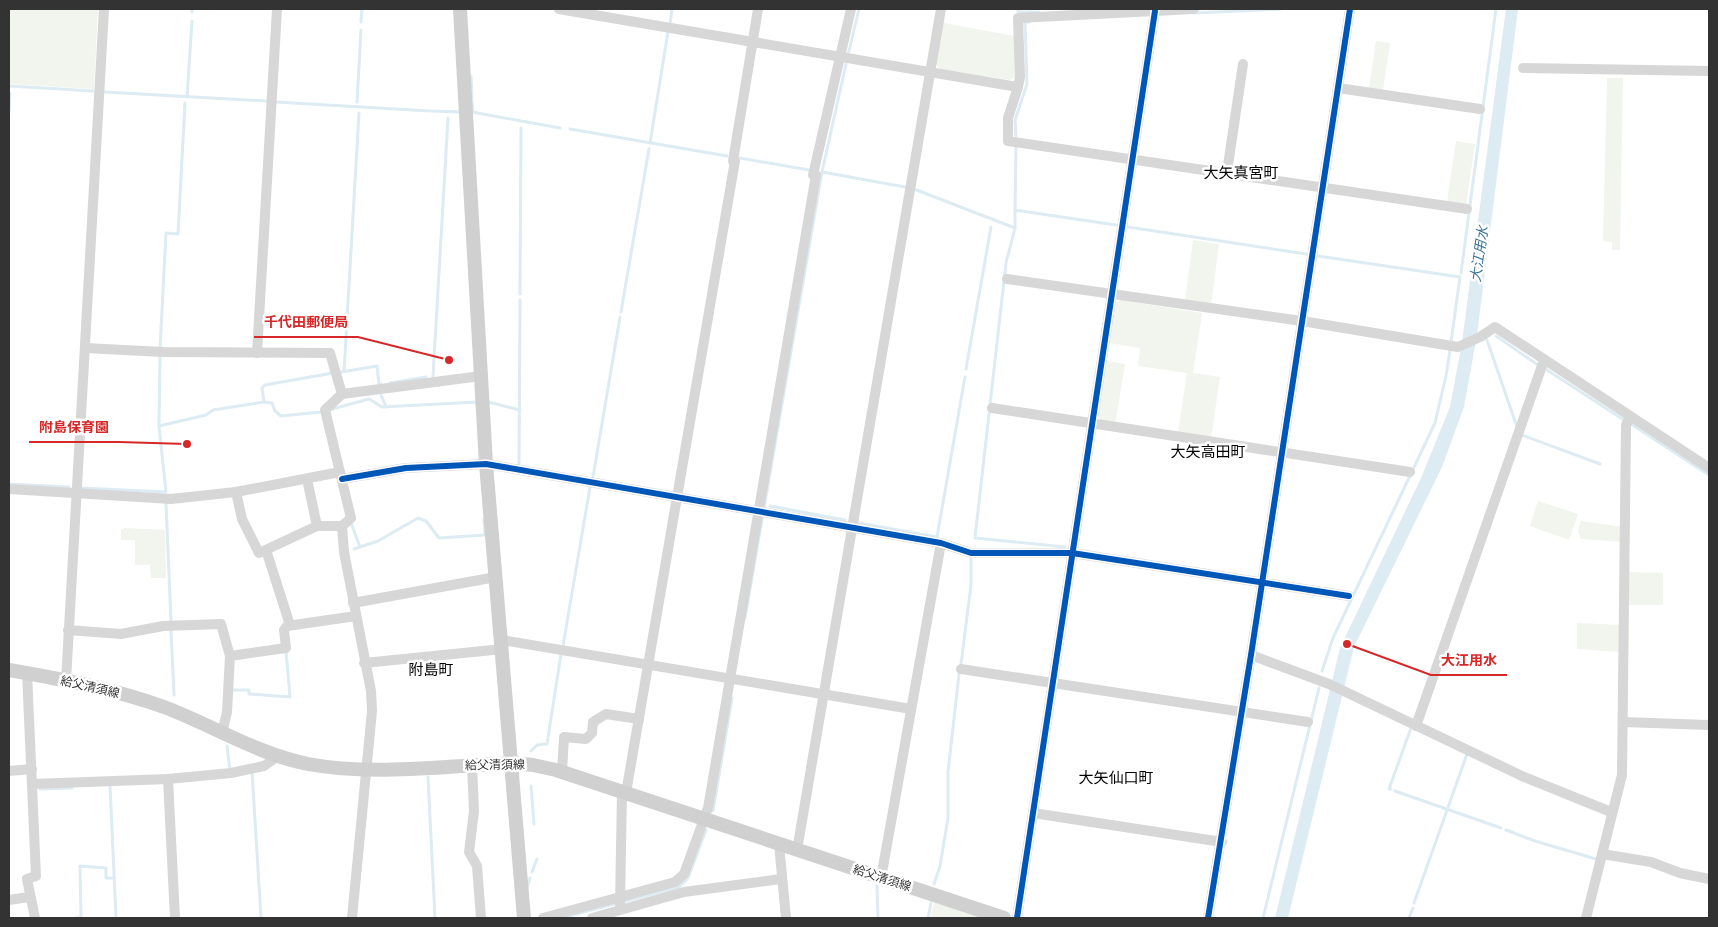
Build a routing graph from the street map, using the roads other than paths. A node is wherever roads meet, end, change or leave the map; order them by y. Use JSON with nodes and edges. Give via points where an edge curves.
{"nodes":[{"id":1,"x":104,"y":9,"type":"edge"},
{"id":2,"x":277,"y":9,"type":"edge"},
{"id":3,"x":460,"y":9,"type":"edge"},
{"id":4,"x":559,"y":9,"type":"edge"},
{"id":5,"x":758,"y":9,"type":"edge"},
{"id":6,"x":851,"y":9,"type":"edge"},
{"id":7,"x":941,"y":9,"type":"edge"},
{"id":8,"x":1194,"y":9,"type":"edge"},
{"id":9,"x":1350,"y":9,"type":"edge"},
{"id":10,"x":584,"y":11,"type":"edge"},
{"id":11,"x":1155,"y":11,"type":"junction"},
{"id":12,"x":1080,"y":12,"type":"edge"},
{"id":13,"x":753,"y":42,"type":"junction"},
{"id":14,"x":841,"y":57,"type":"junction"},
{"id":15,"x":1243,"y":64,"type":"dead end"},
{"id":16,"x":1523,"y":68,"type":"dead end"},
{"id":17,"x":1709,"y":71,"type":"edge"},
{"id":18,"x":931,"y":72,"type":"junction"},
{"id":19,"x":1018,"y":87,"type":"junction"},
{"id":20,"x":1338,"y":88,"type":"junction"},
{"id":21,"x":1480,"y":109,"type":"dead end"},
{"id":22,"x":1132,"y":158,"type":"junction"},
{"id":23,"x":1227,"y":172,"type":"junction"},
{"id":24,"x":1322,"y":187,"type":"junction"},
{"id":25,"x":1467,"y":209,"type":"dead end"},
{"id":26,"x":1007,"y":278,"type":"dead end"},
{"id":27,"x":1112,"y":294,"type":"junction"},
{"id":28,"x":1302,"y":321,"type":"junction"},
{"id":29,"x":85,"y":348,"type":"junction"},
{"id":30,"x":257,"y":353,"type":"junction"},
{"id":31,"x":1544,"y":360,"type":"junction"},
{"id":32,"x":481,"y":376,"type":"junction"},
{"id":33,"x":342,"y":394,"type":"junction"},
{"id":34,"x":992,"y":408,"type":"dead end"},
{"id":35,"x":1630,"y":417,"type":"junction"},
{"id":36,"x":1092,"y":424,"type":"junction"},
{"id":37,"x":1282,"y":452,"type":"junction"},
{"id":38,"x":486,"y":464,"type":"junction"},
{"id":39,"x":1709,"y":468,"type":"edge"},
{"id":40,"x":1410,"y":472,"type":"dead end"},
{"id":41,"x":341,"y":476,"type":"junction"},
{"id":42,"x":307,"y":479,"type":"junction"},
{"id":43,"x":9,"y":489,"type":"edge"},
{"id":44,"x":236,"y":492,"type":"junction"},
{"id":45,"x":76,"y":493,"type":"junction"},
{"id":46,"x":678,"y":497,"type":"junction"},
{"id":47,"x":762,"y":512,"type":"junction"},
{"id":48,"x":317,"y":526,"type":"junction"},
{"id":49,"x":342,"y":526,"type":"junction"},
{"id":50,"x":852,"y":528,"type":"junction"},
{"id":51,"x":940,"y":543,"type":"junction"},
{"id":52,"x":266,"y":550,"type":"junction"},
{"id":53,"x":1072,"y":553,"type":"junction"},
{"id":54,"x":496,"y":578,"type":"junction"},
{"id":55,"x":1262,"y":582,"type":"junction"},
{"id":56,"x":1349,"y":596,"type":"dead end"},
{"id":57,"x":354,"y":603,"type":"junction"},
{"id":58,"x":356,"y":616,"type":"junction"},
{"id":59,"x":290,"y":625,"type":"junction"},
{"id":60,"x":68,"y":630,"type":"junction"},
{"id":61,"x":502,"y":645,"type":"junction"},
{"id":62,"x":1251,"y":655,"type":"junction"},
{"id":63,"x":230,"y":656,"type":"junction"},
{"id":64,"x":364,"y":663,"type":"junction"},
{"id":65,"x":649,"y":664,"type":"junction"},
{"id":66,"x":961,"y":669,"type":"dead end"},
{"id":67,"x":9,"y":670,"type":"edge"},
{"id":68,"x":27,"y":673,"type":"junction"},
{"id":69,"x":733,"y":679,"type":"junction"},
{"id":70,"x":66,"y":681,"type":"junction"},
{"id":71,"x":1052,"y":683,"type":"junction"},
{"id":72,"x":824,"y":695,"type":"junction"},
{"id":73,"x":911,"y":709,"type":"junction"},
{"id":74,"x":1242,"y":712,"type":"junction"},
{"id":75,"x":639,"y":719,"type":"junction"},
{"id":76,"x":1308,"y":722,"type":"dead end"},
{"id":77,"x":1623,"y":722,"type":"junction"},
{"id":78,"x":1709,"y":725,"type":"edge"},
{"id":79,"x":1416,"y":726,"type":"junction"},
{"id":80,"x":222,"y":733,"type":"junction"},
{"id":81,"x":278,"y":756,"type":"junction"},
{"id":82,"x":513,"y":763,"type":"junction"},
{"id":83,"x":472,"y":765,"type":"junction"},
{"id":84,"x":32,"y":769,"type":"junction"},
{"id":85,"x":367,"y":769,"type":"junction"},
{"id":86,"x":9,"y":771,"type":"edge"},
{"id":87,"x":562,"y":772,"type":"junction"},
{"id":88,"x":168,"y":779,"type":"junction"},
{"id":89,"x":33,"y":784,"type":"junction"},
{"id":90,"x":624,"y":793,"type":"junction"},
{"id":91,"x":1611,"y":812,"type":"junction"},
{"id":92,"x":1033,"y":813,"type":"junction"},
{"id":93,"x":704,"y":819,"type":"junction"},
{"id":94,"x":1222,"y":842,"type":"junction"},
{"id":95,"x":779,"y":844,"type":"junction"},
{"id":96,"x":797,"y":850,"type":"junction"},
{"id":97,"x":1602,"y":854,"type":"junction"},
{"id":98,"x":881,"y":878,"type":"junction"},
{"id":99,"x":781,"y":879,"type":"junction"},
{"id":100,"x":1709,"y":880,"type":"edge"},
{"id":101,"x":30,"y":897,"type":"junction"},
{"id":102,"x":9,"y":900,"type":"edge"},
{"id":103,"x":620,"y":904,"type":"junction"},
{"id":104,"x":35,"y":918,"type":"edge"},
{"id":105,"x":175,"y":918,"type":"edge"},
{"id":106,"x":352,"y":918,"type":"edge"},
{"id":107,"x":481,"y":918,"type":"edge"},
{"id":108,"x":524,"y":918,"type":"edge"},
{"id":109,"x":543,"y":918,"type":"edge"},
{"id":110,"x":592,"y":918,"type":"edge"},
{"id":111,"x":786,"y":918,"type":"edge"},
{"id":112,"x":1004,"y":918,"type":"edge"},
{"id":113,"x":1016,"y":918,"type":"edge"},
{"id":114,"x":1208,"y":918,"type":"edge"},
{"id":115,"x":1586,"y":918,"type":"edge"}],
"edges":[{"from":1,"to":29,"type":"street"},
{"from":2,"to":30,"type":"street"},
{"from":3,"to":32,"type":"main road"},
{"from":4,"to":10,"type":"street"},
{"from":5,"to":13,"type":"street"},
{"from":6,"to":14,"type":"street"},
{"from":7,"to":18,"type":"street"},
{"from":8,"to":11,"type":"street"},
{"from":9,"to":20,"type":"street"},
{"from":10,"to":13,"type":"street"},
{"from":11,"to":12,"type":"street"},
{"from":11,"to":22,"type":"street"},
{"from":12,"to":19,"type":"street","via":[[1018,18]]},
{"from":13,"to":14,"type":"street"},
{"from":13,"to":46,"type":"street"},
{"from":14,"to":18,"type":"street"},
{"from":14,"to":47,"type":"street","via":[[815,175]]},
{"from":15,"to":23,"type":"street"},
{"from":16,"to":17,"type":"street"},
{"from":18,"to":19,"type":"street"},
{"from":18,"to":50,"type":"street"},
{"from":19,"to":22,"type":"street","via":[[1008,118],[1008,141]]},
{"from":20,"to":21,"type":"street"},
{"from":20,"to":24,"type":"street"},
{"from":22,"to":23,"type":"street"},
{"from":22,"to":27,"type":"street"},
{"from":23,"to":24,"type":"street"},
{"from":24,"to":25,"type":"street"},
{"from":24,"to":28,"type":"street"},
{"from":26,"to":27,"type":"street"},
{"from":27,"to":28,"type":"street"},
{"from":27,"to":36,"type":"street"},
{"from":28,"to":31,"type":"street","via":[[1460,346],[1495,327]]},
{"from":28,"to":37,"type":"street"},
{"from":29,"to":30,"type":"street"},
{"from":29,"to":45,"type":"street"},
{"from":30,"to":33,"type":"street","via":[[330,353]]},
{"from":31,"to":35,"type":"street"},
{"from":31,"to":79,"type":"street"},
{"from":32,"to":33,"type":"street"},
{"from":32,"to":38,"type":"main road"},
{"from":33,"to":41,"type":"street","via":[[326,410]]},
{"from":34,"to":36,"type":"street"},
{"from":35,"to":39,"type":"street"},
{"from":35,"to":77,"type":"street","via":[[1626,425]]},
{"from":36,"to":37,"type":"street"},
{"from":36,"to":53,"type":"street"},
{"from":37,"to":40,"type":"street"},
{"from":37,"to":55,"type":"street"},
{"from":38,"to":41,"type":"street","via":[[406,468]]},
{"from":38,"to":46,"type":"street"},
{"from":38,"to":54,"type":"main road"},
{"from":41,"to":42,"type":"street"},
{"from":41,"to":49,"type":"street","via":[[351,518]]},
{"from":42,"to":44,"type":"street"},
{"from":42,"to":48,"type":"street"},
{"from":43,"to":45,"type":"street"},
{"from":44,"to":45,"type":"street","via":[[171,500]]},
{"from":44,"to":52,"type":"street","via":[[242,519],[259,553]]},
{"from":45,"to":60,"type":"street"},
{"from":46,"to":47,"type":"street"},
{"from":46,"to":65,"type":"street"},
{"from":47,"to":50,"type":"street"},
{"from":47,"to":69,"type":"street"},
{"from":48,"to":49,"type":"street"},
{"from":48,"to":52,"type":"street"},
{"from":49,"to":57,"type":"street"},
{"from":50,"to":51,"type":"street"},
{"from":50,"to":72,"type":"street"},
{"from":51,"to":53,"type":"street","via":[[971,553]]},
{"from":51,"to":73,"type":"street"},
{"from":52,"to":59,"type":"street"},
{"from":53,"to":55,"type":"street"},
{"from":53,"to":71,"type":"street"},
{"from":54,"to":57,"type":"street"},
{"from":54,"to":61,"type":"main road"},
{"from":55,"to":56,"type":"street"},
{"from":55,"to":62,"type":"street"},
{"from":57,"to":58,"type":"street"},
{"from":58,"to":59,"type":"street"},
{"from":58,"to":64,"type":"street"},
{"from":59,"to":63,"type":"street","via":[[284,630],[286,648]]},
{"from":60,"to":63,"type":"street","via":[[121,634],[163,626],[221,624]]},
{"from":60,"to":70,"type":"street"},
{"from":61,"to":64,"type":"street"},
{"from":61,"to":65,"type":"street"},
{"from":61,"to":82,"type":"main road"},
{"from":62,"to":74,"type":"street"},
{"from":62,"to":79,"type":"street","via":[[1328,684]]},
{"from":63,"to":80,"type":"street","via":[[227,712]]},
{"from":64,"to":85,"type":"street","via":[[372,711]]},
{"from":65,"to":69,"type":"street"},
{"from":65,"to":75,"type":"street"},
{"from":66,"to":71,"type":"street"},
{"from":67,"to":68,"type":"main road","name":"給父清須線"},
{"from":68,"to":70,"type":"main road","name":"給父清須線"},
{"from":68,"to":84,"type":"street"},
{"from":69,"to":72,"type":"street"},
{"from":69,"to":93,"type":"street"},
{"from":70,"to":80,"type":"main road","name":"給父清須線","via":[[139,699]]},
{"from":71,"to":74,"type":"street"},
{"from":71,"to":92,"type":"street"},
{"from":72,"to":73,"type":"street"},
{"from":72,"to":96,"type":"street"},
{"from":73,"to":98,"type":"street"},
{"from":74,"to":76,"type":"street"},
{"from":74,"to":94,"type":"street"},
{"from":75,"to":87,"type":"street","via":[[606,714],[594,722],[592,733],[586,739],[564,737]]},
{"from":75,"to":90,"type":"street"},
{"from":77,"to":78,"type":"street"},
{"from":77,"to":91,"type":"street","via":[[1622,775]]},
{"from":79,"to":91,"type":"street","via":[[1522,776]]},
{"from":80,"to":81,"type":"main road","name":"給父清須線"},
{"from":81,"to":85,"type":"main road","name":"給父清須線","via":[[333,768]]},
{"from":81,"to":88,"type":"street","via":[[255,768]]},
{"from":82,"to":83,"type":"main road","name":"給父清須線"},
{"from":82,"to":87,"type":"main road","name":"給父清須線"},
{"from":82,"to":108,"type":"main road"},
{"from":83,"to":85,"type":"main road","name":"給父清須線"},
{"from":83,"to":107,"type":"street","via":[[474,811],[469,852],[478,866]]},
{"from":84,"to":86,"type":"street"},
{"from":84,"to":89,"type":"street"},
{"from":85,"to":106,"type":"street"},
{"from":87,"to":90,"type":"main road","name":"給父清須線"},
{"from":88,"to":89,"type":"street"},
{"from":88,"to":105,"type":"street"},
{"from":89,"to":101,"type":"street","via":[[36,876],[27,879]]},
{"from":90,"to":93,"type":"main road","name":"給父清須線"},
{"from":90,"to":103,"type":"street"},
{"from":91,"to":97,"type":"street"},
{"from":92,"to":94,"type":"street"},
{"from":92,"to":113,"type":"street"},
{"from":93,"to":95,"type":"main road","name":"給父清須線"},
{"from":93,"to":103,"type":"street","via":[[680,880]]},
{"from":94,"to":114,"type":"street"},
{"from":95,"to":96,"type":"main road","name":"給父清須線"},
{"from":95,"to":99,"type":"street"},
{"from":96,"to":98,"type":"main road","name":"給父清須線"},
{"from":97,"to":100,"type":"street","via":[[1651,862]]},
{"from":97,"to":115,"type":"street"},
{"from":98,"to":112,"type":"main road","name":"給父清須線"},
{"from":99,"to":103,"type":"street"},
{"from":99,"to":111,"type":"street"},
{"from":101,"to":102,"type":"street"},
{"from":101,"to":104,"type":"street"},
{"from":103,"to":109,"type":"street"},
{"from":103,"to":110,"type":"street"}]}
